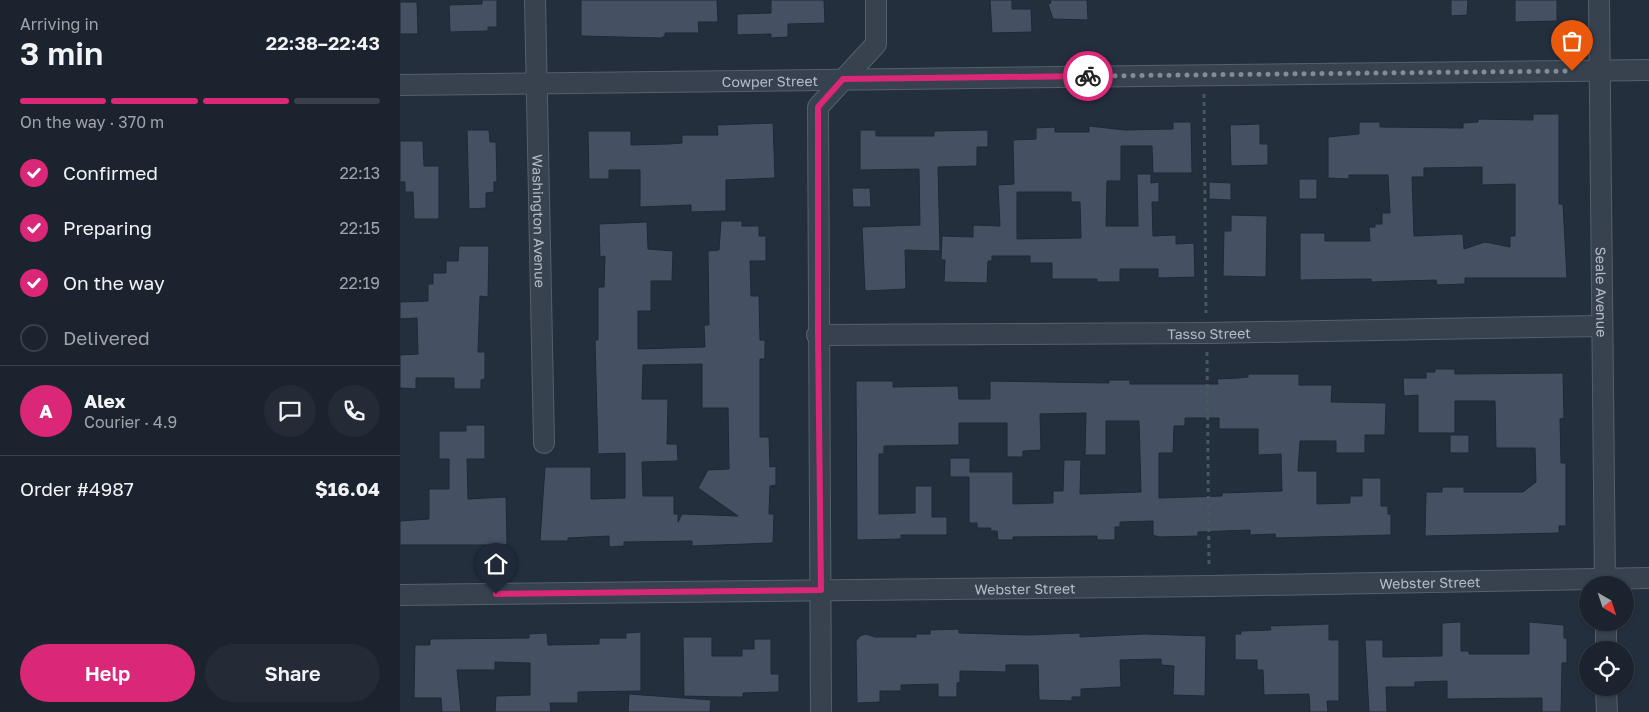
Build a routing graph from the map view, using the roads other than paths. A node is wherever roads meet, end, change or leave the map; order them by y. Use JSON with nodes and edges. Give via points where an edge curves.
{"nodes":[{"id":1,"x":536,"y":0,"type":"edge"},
{"id":2,"x":876,"y":0,"type":"edge"},
{"id":3,"x":1598,"y":0,"type":"edge"},
{"id":4,"x":1600,"y":70,"type":"junction"},
{"id":5,"x":1649,"y":70,"type":"edge"},
{"id":6,"x":843,"y":79,"type":"junction"},
{"id":7,"x":537,"y":83,"type":"junction"},
{"id":8,"x":400,"y":85,"type":"edge"},
{"id":9,"x":1601,"y":326,"type":"junction"},
{"id":10,"x":818,"y":335,"type":"junction"},
{"id":11,"x":544,"y":443,"type":"dead end"},
{"id":12,"x":1605,"y":576,"type":"edge"},
{"id":13,"x":1649,"y":578,"type":"edge"},
{"id":14,"x":1634,"y":579,"type":"edge"},
{"id":15,"x":1579,"y":582,"type":"edge"},
{"id":16,"x":821,"y":590,"type":"junction"},
{"id":17,"x":400,"y":595,"type":"edge"},
{"id":18,"x":1606,"y":696,"type":"edge"},
{"id":19,"x":821,"y":712,"type":"edge"},
{"id":20,"x":1606,"y":712,"type":"edge"}],
"edges":[{"from":1,"to":7,"type":"street","name":"Washington Avenue"},
{"from":2,"to":6,"type":"street","via":[[876,44]]},
{"from":3,"to":4,"type":"street","name":"Seale Avenue"},
{"from":4,"to":5,"type":"street","name":"Cowper Street"},
{"from":4,"to":6,"type":"street","name":"Cowper Street"},
{"from":4,"to":9,"type":"street","name":"Seale Avenue"},
{"from":6,"to":7,"type":"street","name":"Cowper Street"},
{"from":6,"to":10,"type":"street","via":[[818,107]]},
{"from":7,"to":8,"type":"street","name":"Cowper Street"},
{"from":7,"to":11,"type":"street","name":"Washington Avenue"},
{"from":9,"to":10,"type":"street","name":"Tasso Street"},
{"from":9,"to":12,"type":"street","name":"Seale Avenue"},
{"from":10,"to":16,"type":"street"},
{"from":13,"to":14,"type":"street","name":"Webster Street"},
{"from":15,"to":16,"type":"street","name":"Webster Street"},
{"from":16,"to":17,"type":"street","name":"Webster Street"},
{"from":16,"to":19,"type":"street"},
{"from":18,"to":20,"type":"street"}]}
